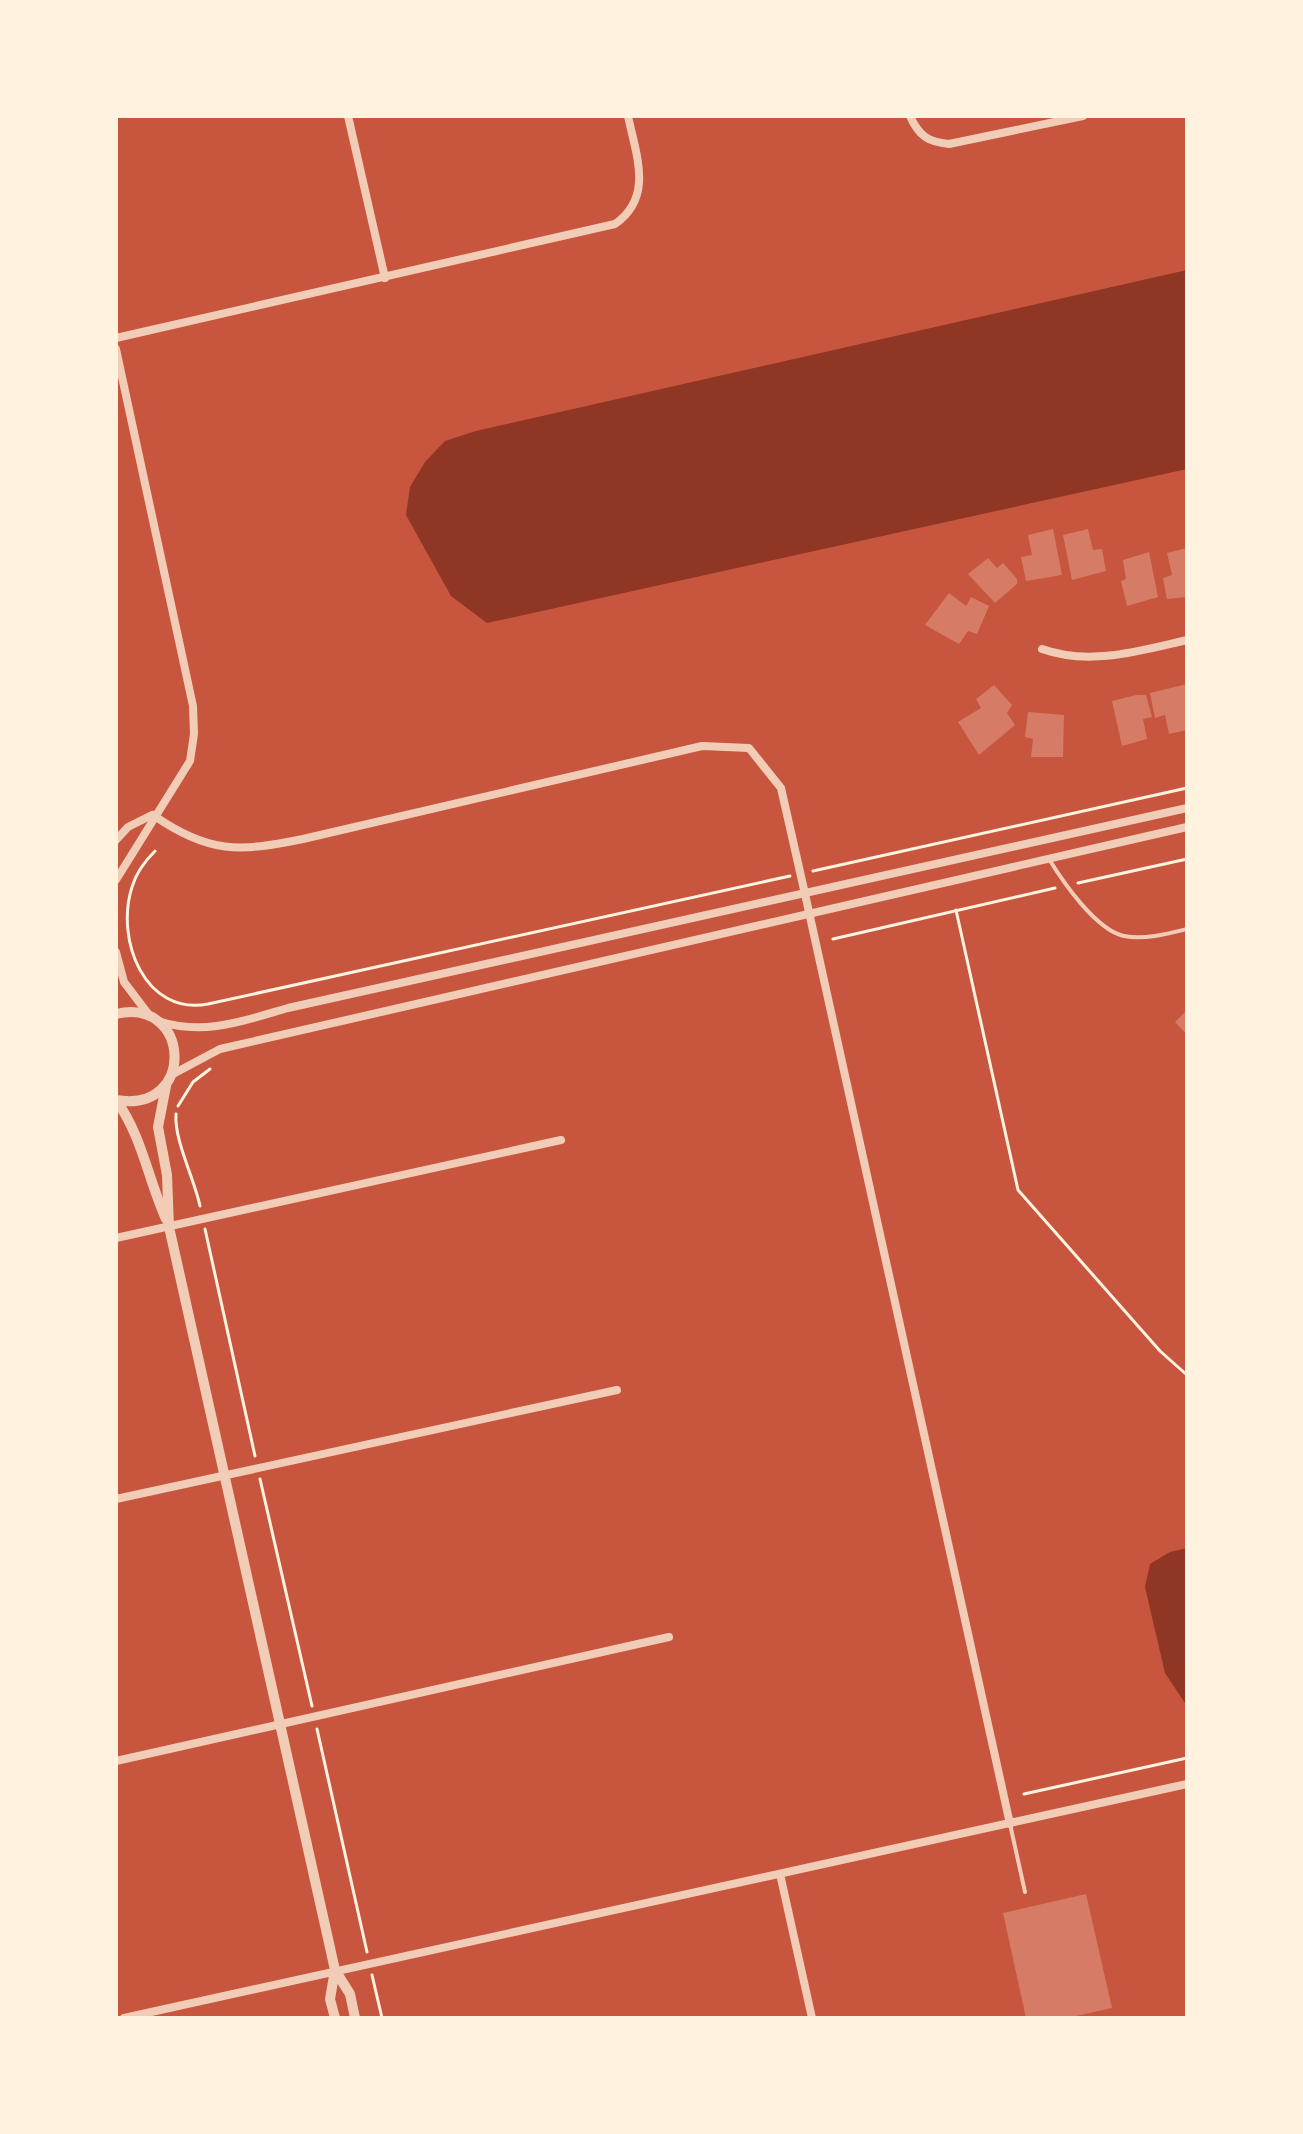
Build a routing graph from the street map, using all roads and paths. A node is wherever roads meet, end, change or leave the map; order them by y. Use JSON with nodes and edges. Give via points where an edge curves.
{"nodes":[{"id":1,"x":348,"y":116,"type":"edge"},
{"id":2,"x":628,"y":116,"type":"edge"},
{"id":3,"x":910,"y":116,"type":"edge"},
{"id":4,"x":1083,"y":116,"type":"edge"},
{"id":5,"x":385,"y":278,"type":"junction"},
{"id":6,"x":116,"y":338,"type":"edge"},
{"id":7,"x":116,"y":349,"type":"edge"},
{"id":8,"x":1187,"y":640,"type":"edge"},
{"id":9,"x":1042,"y":649,"type":"dead end"},
{"id":10,"x":1187,"y":788,"type":"edge"},
{"id":11,"x":1187,"y":808,"type":"edge"},
{"id":12,"x":153,"y":815,"type":"junction"},
{"id":13,"x":1187,"y":827,"type":"edge"},
{"id":14,"x":116,"y":840,"type":"edge"},
{"id":15,"x":155,"y":851,"type":"dead end"},
{"id":16,"x":1047,"y":857,"type":"junction"},
{"id":17,"x":1187,"y":859,"type":"edge"},
{"id":18,"x":800,"y":873,"type":"junction"},
{"id":19,"x":116,"y":880,"type":"edge"},
{"id":20,"x":1066,"y":886,"type":"junction"},
{"id":21,"x":805,"y":894,"type":"junction"},
{"id":22,"x":956,"y":910,"type":"junction"},
{"id":23,"x":810,"y":915,"type":"junction"},
{"id":24,"x":1187,"y":929,"type":"edge"},
{"id":25,"x":833,"y":939,"type":"dead end"},
{"id":26,"x":116,"y":952,"type":"edge"},
{"id":27,"x":116,"y":1014,"type":"edge"},
{"id":28,"x":154,"y":1018,"type":"junction"},
{"id":29,"x":211,"y":1071,"type":"dead end"},
{"id":30,"x":173,"y":1074,"type":"junction"},
{"id":31,"x":166,"y":1086,"type":"junction"},
{"id":32,"x":116,"y":1100,"type":"edge"},
{"id":33,"x":561,"y":1140,"type":"dead end"},
{"id":34,"x":200,"y":1207,"type":"dead end"},
{"id":35,"x":169,"y":1227,"type":"junction"},
{"id":36,"x":205,"y":1232,"type":"dead end"},
{"id":37,"x":116,"y":1238,"type":"edge"},
{"id":38,"x":1187,"y":1375,"type":"edge"},
{"id":39,"x":617,"y":1390,"type":"dead end"},
{"id":40,"x":258,"y":1468,"type":"junction"},
{"id":41,"x":225,"y":1475,"type":"junction"},
{"id":42,"x":116,"y":1499,"type":"edge"},
{"id":43,"x":669,"y":1637,"type":"dead end"},
{"id":44,"x":314,"y":1716,"type":"junction"},
{"id":45,"x":280,"y":1724,"type":"junction"},
{"id":46,"x":1187,"y":1758,"type":"edge"},
{"id":47,"x":116,"y":1761,"type":"edge"},
{"id":48,"x":1187,"y":1784,"type":"edge"},
{"id":49,"x":1024,"y":1794,"type":"dead end"},
{"id":50,"x":1010,"y":1824,"type":"junction"},
{"id":51,"x":780,"y":1874,"type":"junction"},
{"id":52,"x":1025,"y":1892,"type":"dead end"},
{"id":53,"x":369,"y":1963,"type":"junction"},
{"id":54,"x":335,"y":1970,"type":"junction"},
{"id":55,"x":124,"y":2018,"type":"edge"},
{"id":56,"x":335,"y":2018,"type":"edge"},
{"id":57,"x":355,"y":2018,"type":"edge"},
{"id":58,"x":382,"y":2018,"type":"edge"},
{"id":59,"x":812,"y":2018,"type":"edge"}],
"edges":[{"from":1,"to":5,"type":"street"},
{"from":2,"to":5,"type":"street","via":[[640,187],[631,210],[615,224]]},
{"from":3,"to":4,"type":"street","via":[[931,143],[949,144]]},
{"from":5,"to":6,"type":"street"},
{"from":7,"to":12,"type":"street","via":[[193,706],[190,761]]},
{"from":8,"to":9,"type":"street","via":[[1123,655],[1082,657]]},
{"from":10,"to":18,"type":"path"},
{"from":11,"to":21,"type":"street"},
{"from":12,"to":14,"type":"street","via":[[128,827]]},
{"from":12,"to":18,"type":"street","via":[[194,841],[263,847],[725,745],[749,748],[781,788]]},
{"from":12,"to":19,"type":"street"},
{"from":13,"to":16,"type":"street"},
{"from":15,"to":18,"type":"path","via":[[131,889],[130,931],[143,978],[153,992],[182,1006]]},
{"from":16,"to":20,"type":"lane"},
{"from":16,"to":23,"type":"street"},
{"from":17,"to":20,"type":"path"},
{"from":18,"to":21,"type":"street"},
{"from":20,"to":22,"type":"path"},
{"from":20,"to":24,"type":"lane","via":[[1122,936]]},
{"from":21,"to":23,"type":"street"},
{"from":21,"to":28,"type":"street","via":[[222,1026],[186,1028]]},
{"from":22,"to":25,"type":"path"},
{"from":22,"to":38,"type":"path","via":[[1018,1190]]},
{"from":23,"to":30,"type":"street","via":[[220,1049]]},
{"from":23,"to":50,"type":"street"},
{"from":26,"to":28,"type":"street","via":[[124,982]]},
{"from":27,"to":28,"type":"street","via":[[138,1012]]},
{"from":28,"to":30,"type":"street","via":[[175,1045]]},
{"from":29,"to":34,"type":"path","via":[[193,1082],[176,1110],[175,1124]]},
{"from":30,"to":31,"type":"street"},
{"from":31,"to":32,"type":"street","via":[[143,1101]]},
{"from":31,"to":35,"type":"street","via":[[158,1127]]},
{"from":32,"to":35,"type":"street","via":[[136,1131]]},
{"from":33,"to":35,"type":"street"},
{"from":35,"to":37,"type":"street"},
{"from":35,"to":41,"type":"street"},
{"from":36,"to":40,"type":"path"},
{"from":39,"to":40,"type":"street"},
{"from":40,"to":41,"type":"street"},
{"from":40,"to":44,"type":"path"},
{"from":41,"to":42,"type":"street"},
{"from":41,"to":45,"type":"street"},
{"from":43,"to":44,"type":"street"},
{"from":44,"to":45,"type":"street"},
{"from":44,"to":53,"type":"path"},
{"from":45,"to":47,"type":"street"},
{"from":45,"to":54,"type":"street"},
{"from":46,"to":49,"type":"path"},
{"from":48,"to":50,"type":"street"},
{"from":50,"to":51,"type":"street"},
{"from":50,"to":52,"type":"lane"},
{"from":51,"to":53,"type":"street"},
{"from":51,"to":59,"type":"street"},
{"from":53,"to":54,"type":"street"},
{"from":53,"to":58,"type":"path"},
{"from":54,"to":55,"type":"street"},
{"from":54,"to":56,"type":"street","via":[[330,1999]]},
{"from":54,"to":57,"type":"street","via":[[350,1994]]}]}
